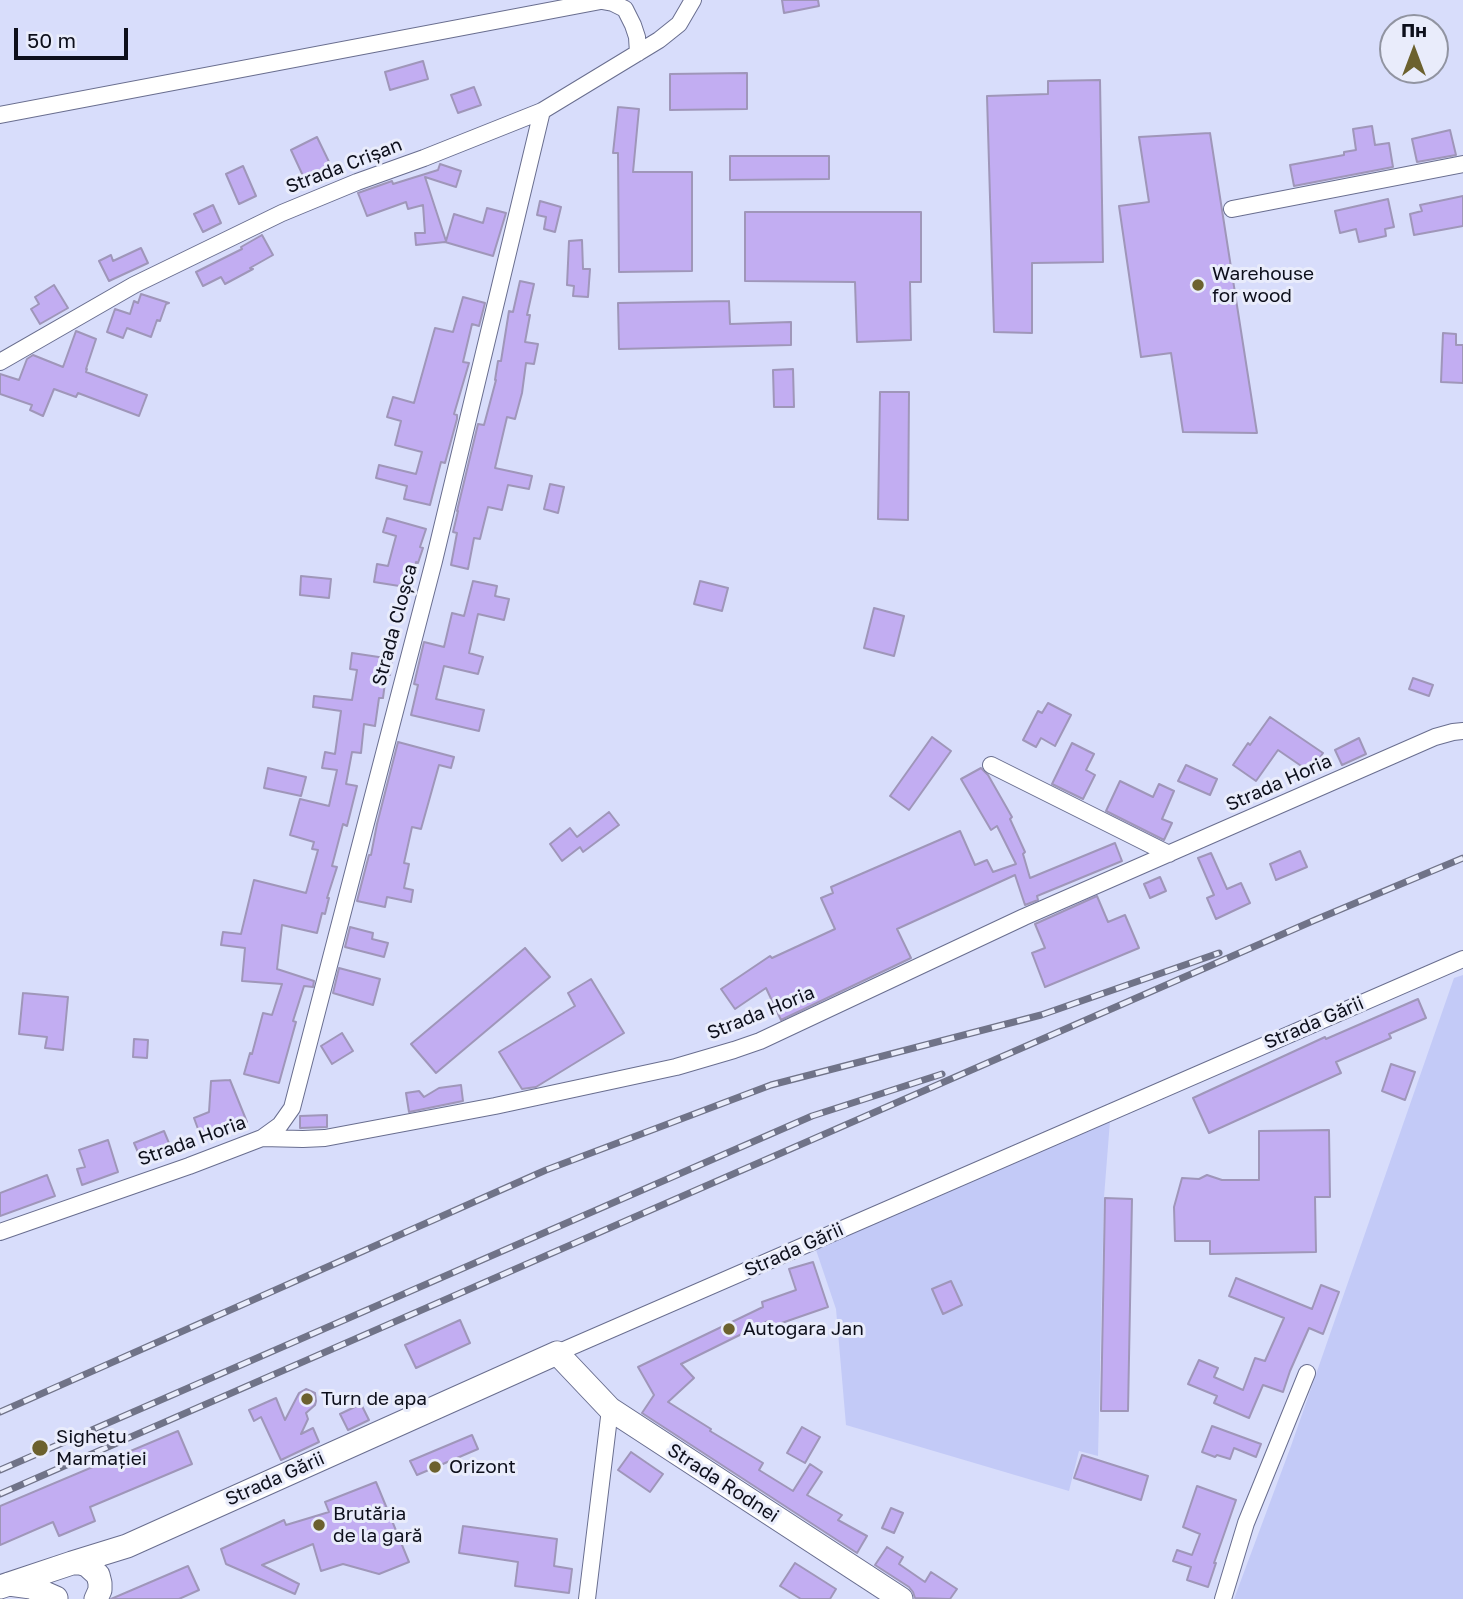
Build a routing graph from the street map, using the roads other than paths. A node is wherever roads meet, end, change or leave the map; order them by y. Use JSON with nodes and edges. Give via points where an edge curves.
{"nodes":[{"id":1,"x":604,"y":0,"type":"edge"},
{"id":2,"x":693,"y":0,"type":"edge"},
{"id":3,"x":638,"y":53,"type":"junction"},
{"id":4,"x":542,"y":111,"type":"junction"},
{"id":5,"x":0,"y":115,"type":"edge"},
{"id":6,"x":1463,"y":164,"type":"edge"},
{"id":7,"x":1232,"y":209,"type":"dead end"},
{"id":8,"x":0,"y":362,"type":"edge"},
{"id":9,"x":1463,"y":731,"type":"edge"},
{"id":10,"x":990,"y":765,"type":"dead end"},
{"id":11,"x":1169,"y":854,"type":"junction"},
{"id":12,"x":1463,"y":958,"type":"edge"},
{"id":13,"x":262,"y":1138,"type":"junction"},
{"id":14,"x":0,"y":1231,"type":"edge"},
{"id":15,"x":558,"y":1353,"type":"junction"},
{"id":16,"x":1307,"y":1373,"type":"dead end"},
{"id":17,"x":610,"y":1409,"type":"junction"},
{"id":18,"x":127,"y":1546,"type":"junction"},
{"id":19,"x":69,"y":1564,"type":"junction"},
{"id":20,"x":3,"y":1586,"type":"edge"},
{"id":21,"x":98,"y":1595,"type":"edge"},
{"id":22,"x":56,"y":1599,"type":"edge"},
{"id":23,"x":587,"y":1599,"type":"edge"},
{"id":24,"x":901,"y":1599,"type":"edge"},
{"id":25,"x":1223,"y":1599,"type":"edge"}],
"edges":[{"from":1,"to":3,"type":"street","via":[[625,9],[637,37]]},
{"from":1,"to":5,"type":"street"},
{"from":2,"to":3,"type":"street","name":"Strada Crișan","via":[[679,24]]},
{"from":3,"to":4,"type":"street","name":"Strada Crișan"},
{"from":4,"to":8,"type":"street","name":"Strada Crișan","via":[[282,212],[134,285]]},
{"from":4,"to":13,"type":"street","name":"Strada Cloșca","via":[[434,561],[292,1108],[281,1125]]},
{"from":6,"to":7,"type":"street"},
{"from":9,"to":11,"type":"street","name":"Strada Horia","via":[[1435,737]]},
{"from":10,"to":11,"type":"street"},
{"from":11,"to":13,"type":"street","name":"Strada Horia","via":[[734,1050],[495,1107],[325,1138]]},
{"from":12,"to":15,"type":"street","name":"Strada Gării"},
{"from":13,"to":14,"type":"street","name":"Strada Horia"},
{"from":15,"to":17,"type":"street","name":"Strada Rodnei"},
{"from":15,"to":18,"type":"street","name":"Strada Gării"},
{"from":16,"to":25,"type":"street","via":[[1246,1524]]},
{"from":17,"to":23,"type":"street"},
{"from":17,"to":24,"type":"street","name":"Strada Rodnei"},
{"from":18,"to":19,"type":"street","name":"Strada Gării"},
{"from":18,"to":21,"type":"street","name":"Strada Gării","via":[[107,1570]]},
{"from":19,"to":20,"type":"street","name":"Strada Gării"},
{"from":19,"to":21,"type":"street","via":[[93,1569],[100,1583]]},
{"from":19,"to":22,"type":"street","via":[[52,1583]]},
{"from":20,"to":22,"type":"street","name":"Strada Gării","via":[[31,1587]]}]}
